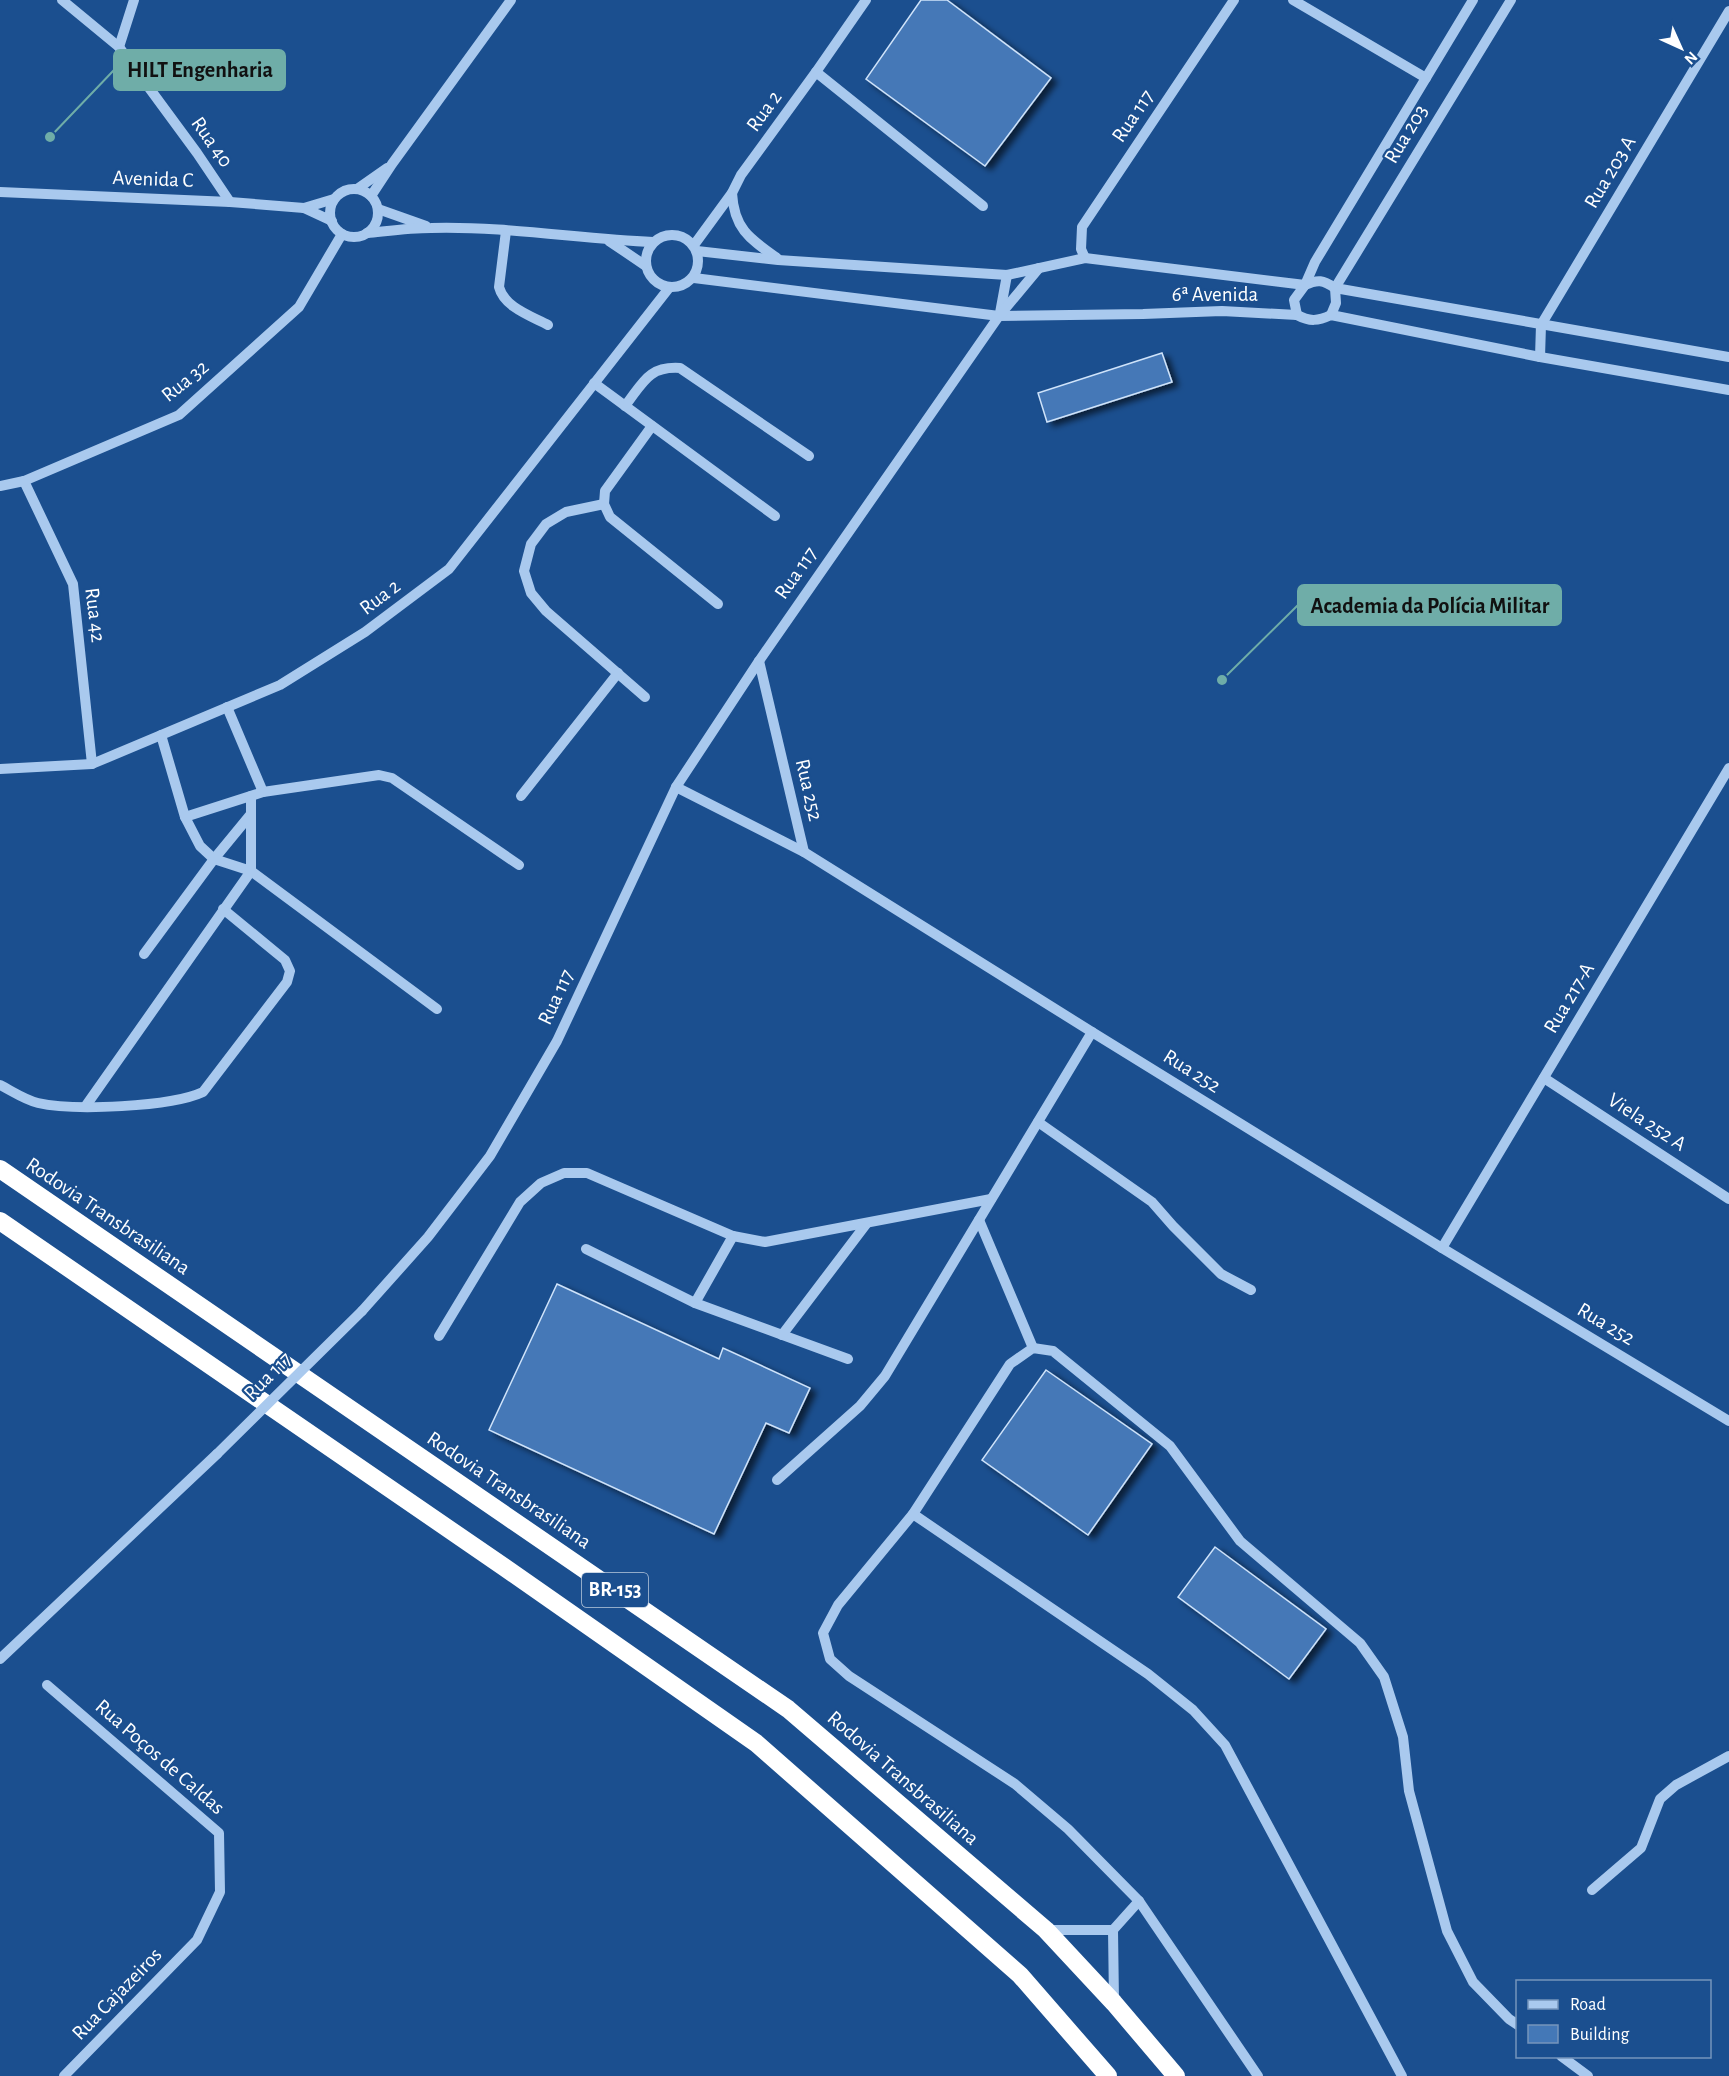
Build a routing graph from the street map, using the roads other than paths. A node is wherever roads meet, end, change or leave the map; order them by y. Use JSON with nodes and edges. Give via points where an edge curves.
{"nodes":[{"id":1,"x":62,"y":0,"type":"edge"},
{"id":2,"x":134,"y":0,"type":"edge"},
{"id":3,"x":511,"y":0,"type":"edge"},
{"id":4,"x":866,"y":0,"type":"edge"},
{"id":5,"x":1234,"y":0,"type":"edge"},
{"id":6,"x":1293,"y":0,"type":"edge"},
{"id":7,"x":1473,"y":0,"type":"edge"},
{"id":8,"x":1511,"y":0,"type":"edge"},
{"id":9,"x":1729,"y":11,"type":"edge"},
{"id":10,"x":119,"y":47,"type":"junction"},
{"id":11,"x":816,"y":72,"type":"junction"},
{"id":12,"x":1426,"y":78,"type":"junction"},
{"id":13,"x":392,"y":164,"type":"junction"},
{"id":14,"x":357,"y":189,"type":"junction"},
{"id":15,"x":0,"y":192,"type":"edge"},
{"id":16,"x":732,"y":193,"type":"junction"},
{"id":17,"x":371,"y":196,"type":"junction"},
{"id":18,"x":334,"y":199,"type":"junction"},
{"id":19,"x":230,"y":202,"type":"junction"},
{"id":20,"x":982,"y":206,"type":"dead end"},
{"id":21,"x":304,"y":208,"type":"junction"},
{"id":22,"x":378,"y":209,"type":"junction"},
{"id":23,"x":332,"y":221,"type":"junction"},
{"id":24,"x":432,"y":228,"type":"junction"},
{"id":25,"x":506,"y":231,"type":"junction"},
{"id":26,"x":367,"y":233,"type":"junction"},
{"id":27,"x":342,"y":234,"type":"junction"},
{"id":28,"x":609,"y":240,"type":"junction"},
{"id":29,"x":654,"y":242,"type":"junction"},
{"id":30,"x":696,"y":248,"type":"junction"},
{"id":31,"x":1085,"y":258,"type":"junction"},
{"id":32,"x":778,"y":260,"type":"junction"},
{"id":33,"x":646,"y":266,"type":"junction"},
{"id":34,"x":1039,"y":268,"type":"junction"},
{"id":35,"x":1007,"y":275,"type":"junction"},
{"id":36,"x":694,"y":278,"type":"junction"},
{"id":37,"x":1305,"y":285,"type":"junction"},
{"id":38,"x":669,"y":288,"type":"junction"},
{"id":39,"x":1335,"y":288,"type":"junction"},
{"id":40,"x":1297,"y":315,"type":"junction"},
{"id":41,"x":1331,"y":315,"type":"junction"},
{"id":42,"x":999,"y":316,"type":"junction"},
{"id":43,"x":548,"y":326,"type":"dead end"},
{"id":44,"x":1541,"y":326,"type":"junction"},
{"id":45,"x":1540,"y":357,"type":"junction"},
{"id":46,"x":1729,"y":357,"type":"edge"},
{"id":47,"x":594,"y":383,"type":"junction"},
{"id":48,"x":1729,"y":390,"type":"edge"},
{"id":49,"x":625,"y":406,"type":"junction"},
{"id":50,"x":652,"y":426,"type":"junction"},
{"id":51,"x":809,"y":456,"type":"dead end"},
{"id":52,"x":24,"y":481,"type":"junction"},
{"id":53,"x":0,"y":486,"type":"edge"},
{"id":54,"x":604,"y":504,"type":"junction"},
{"id":55,"x":775,"y":516,"type":"dead end"},
{"id":56,"x":718,"y":604,"type":"dead end"},
{"id":57,"x":759,"y":661,"type":"junction"},
{"id":58,"x":618,"y":673,"type":"junction"},
{"id":59,"x":645,"y":697,"type":"dead end"},
{"id":60,"x":227,"y":707,"type":"junction"},
{"id":61,"x":161,"y":735,"type":"junction"},
{"id":62,"x":92,"y":764,"type":"junction"},
{"id":63,"x":1729,"y":768,"type":"edge"},
{"id":64,"x":0,"y":769,"type":"edge"},
{"id":65,"x":676,"y":787,"type":"junction"},
{"id":66,"x":263,"y":792,"type":"junction"},
{"id":67,"x":251,"y":796,"type":"junction"},
{"id":68,"x":521,"y":796,"type":"dead end"},
{"id":69,"x":251,"y":814,"type":"junction"},
{"id":70,"x":185,"y":817,"type":"junction"},
{"id":71,"x":804,"y":852,"type":"junction"},
{"id":72,"x":214,"y":859,"type":"junction"},
{"id":73,"x":519,"y":865,"type":"dead end"},
{"id":74,"x":251,"y":871,"type":"junction"},
{"id":75,"x":223,"y":909,"type":"junction"},
{"id":76,"x":144,"y":954,"type":"dead end"},
{"id":77,"x":437,"y":1010,"type":"dead end"},
{"id":78,"x":1092,"y":1032,"type":"junction"},
{"id":79,"x":1544,"y":1077,"type":"junction"},
{"id":80,"x":0,"y":1084,"type":"edge"},
{"id":81,"x":86,"y":1107,"type":"junction"},
{"id":82,"x":1038,"y":1122,"type":"junction"},
{"id":83,"x":0,"y":1169,"type":"edge"},
{"id":84,"x":991,"y":1199,"type":"junction"},
{"id":85,"x":1729,"y":1199,"type":"edge"},
{"id":86,"x":979,"y":1220,"type":"junction"},
{"id":87,"x":0,"y":1221,"type":"edge"},
{"id":88,"x":867,"y":1223,"type":"junction"},
{"id":89,"x":733,"y":1236,"type":"junction"},
{"id":90,"x":1442,"y":1248,"type":"junction"},
{"id":91,"x":586,"y":1249,"type":"dead end"},
{"id":92,"x":1251,"y":1290,"type":"dead end"},
{"id":93,"x":695,"y":1303,"type":"junction"},
{"id":94,"x":782,"y":1335,"type":"junction"},
{"id":95,"x":439,"y":1336,"type":"dead end"},
{"id":96,"x":1033,"y":1348,"type":"junction"},
{"id":97,"x":848,"y":1359,"type":"dead end"},
{"id":98,"x":1729,"y":1420,"type":"edge"},
{"id":99,"x":777,"y":1480,"type":"dead end"},
{"id":100,"x":913,"y":1514,"type":"junction"},
{"id":101,"x":0,"y":1659,"type":"edge"},
{"id":102,"x":47,"y":1685,"type":"dead end"},
{"id":103,"x":1729,"y":1756,"type":"edge"},
{"id":104,"x":1592,"y":1890,"type":"dead end"},
{"id":105,"x":1139,"y":1901,"type":"junction"},
{"id":106,"x":1046,"y":1930,"type":"junction"},
{"id":107,"x":1113,"y":1930,"type":"junction"},
{"id":108,"x":197,"y":1940,"type":"joint"},
{"id":109,"x":1114,"y":2003,"type":"junction"},
{"id":110,"x":1516,"y":2024,"type":"edge"},
{"id":111,"x":1564,"y":2058,"type":"edge"},
{"id":112,"x":64,"y":2076,"type":"edge"},
{"id":113,"x":1108,"y":2076,"type":"edge"},
{"id":114,"x":1176,"y":2076,"type":"edge"},
{"id":115,"x":1258,"y":2076,"type":"edge"},
{"id":116,"x":1402,"y":2076,"type":"edge"},
{"id":117,"x":1588,"y":2076,"type":"edge"}],
"edges":[{"from":1,"to":10,"type":"street","name":"Rua 40"},
{"from":2,"to":10,"type":"street"},
{"from":3,"to":13,"type":"street"},
{"from":4,"to":11,"type":"street","name":"Rua 2"},
{"from":5,"to":31,"type":"street","name":"Rua 117","via":[[1082,227],[1081,249]]},
{"from":6,"to":12,"type":"street"},
{"from":7,"to":12,"type":"street","name":"Rua 203"},
{"from":8,"to":39,"type":"street","name":"Rua 203"},
{"from":9,"to":44,"type":"street","name":"Rua 203 A"},
{"from":10,"to":19,"type":"street","name":"Rua 40"},
{"from":11,"to":16,"type":"street","name":"Rua 2"},
{"from":11,"to":20,"type":"street"},
{"from":12,"to":37,"type":"street","name":"Rua 203"},
{"from":13,"to":14,"type":"street"},
{"from":13,"to":17,"type":"street"},
{"from":14,"to":17,"type":"street"},
{"from":14,"to":18,"type":"street","via":[[348,189]]},
{"from":15,"to":19,"type":"street","name":"Avenida C"},
{"from":16,"to":30,"type":"street","name":"Rua 2"},
{"from":16,"to":32,"type":"street","via":[[733,212],[749,238]]},
{"from":17,"to":22,"type":"street"},
{"from":18,"to":21,"type":"street","name":"Avenida C"},
{"from":18,"to":23,"type":"street"},
{"from":19,"to":21,"type":"street","name":"Avenida C"},
{"from":21,"to":23,"type":"street","name":"Avenida C"},
{"from":22,"to":24,"type":"street"},
{"from":22,"to":26,"type":"street","via":[[378,219]]},
{"from":23,"to":27,"type":"street"},
{"from":24,"to":25,"type":"street"},
{"from":24,"to":26,"type":"street"},
{"from":25,"to":28,"type":"street"},
{"from":25,"to":43,"type":"street","via":[[501,296]]},
{"from":26,"to":27,"type":"street","via":[[354,237]]},
{"from":27,"to":52,"type":"street","name":"Rua 32","via":[[299,307],[179,415]]},
{"from":28,"to":29,"type":"street"},
{"from":28,"to":33,"type":"street"},
{"from":29,"to":30,"type":"street","via":[[669,234],[683,236]]},
{"from":29,"to":33,"type":"street","via":[[647,253]]},
{"from":30,"to":32,"type":"street","name":"6ª Avenida"},
{"from":30,"to":36,"type":"street","via":[[699,265]]},
{"from":31,"to":34,"type":"street","name":"6ª Avenida"},
{"from":31,"to":37,"type":"street","name":"6ª Avenida"},
{"from":32,"to":35,"type":"street","name":"6ª Avenida"},
{"from":33,"to":38,"type":"street","via":[[654,281]]},
{"from":34,"to":35,"type":"street","name":"6ª Avenida"},
{"from":34,"to":42,"type":"street","name":"Rua 117"},
{"from":35,"to":42,"type":"street"},
{"from":36,"to":38,"type":"street"},
{"from":36,"to":42,"type":"street","name":"6ª Avenida"},
{"from":37,"to":39,"type":"street","name":"6ª Avenida","via":[[1323,280]]},
{"from":37,"to":40,"type":"street","via":[[1294,300]]},
{"from":38,"to":47,"type":"street","name":"Rua 2"},
{"from":39,"to":41,"type":"street","via":[[1336,303]]},
{"from":39,"to":44,"type":"street","name":"6ª Avenida"},
{"from":40,"to":41,"type":"street","name":"6ª Avenida","via":[[1306,320]]},
{"from":40,"to":42,"type":"street","name":"6ª Avenida","via":[[1222,311]]},
{"from":41,"to":45,"type":"street","name":"6ª Avenida"},
{"from":42,"to":57,"type":"street","name":"Rua 117"},
{"from":44,"to":45,"type":"street","name":"Rua 203 A"},
{"from":44,"to":46,"type":"street","name":"6ª Avenida"},
{"from":45,"to":48,"type":"street","name":"6ª Avenida"},
{"from":47,"to":49,"type":"street"},
{"from":47,"to":60,"type":"street","name":"Rua 2","via":[[449,569],[365,632],[280,686]]},
{"from":49,"to":50,"type":"street"},
{"from":49,"to":51,"type":"street","via":[[648,376],[663,367],[680,368]]},
{"from":50,"to":54,"type":"street","via":[[605,491]]},
{"from":50,"to":55,"type":"street"},
{"from":52,"to":53,"type":"street","name":"Rua 32"},
{"from":52,"to":62,"type":"street","name":"Rua 42","via":[[73,584]]},
{"from":54,"to":56,"type":"street","via":[[610,517]]},
{"from":54,"to":58,"type":"street","via":[[566,512],[546,524],[531,544],[524,570],[531,593],[546,611]]},
{"from":57,"to":65,"type":"street","name":"Rua 117"},
{"from":57,"to":71,"type":"street","name":"Rua 252"},
{"from":58,"to":59,"type":"street"},
{"from":58,"to":68,"type":"street"},
{"from":60,"to":61,"type":"street","name":"Rua 2"},
{"from":60,"to":66,"type":"street"},
{"from":61,"to":62,"type":"street","name":"Rua 2"},
{"from":61,"to":70,"type":"street"},
{"from":62,"to":64,"type":"street","name":"Rua 2"},
{"from":63,"to":79,"type":"street","name":"Rua 217-A"},
{"from":65,"to":71,"type":"street"},
{"from":65,"to":101,"type":"street","name":"Rua 117","bridge":true,"via":[[557,1041],[490,1156],[428,1237],[362,1311],[217,1454]]},
{"from":66,"to":67,"type":"street"},
{"from":66,"to":73,"type":"street","via":[[379,775],[392,778]]},
{"from":67,"to":69,"type":"street"},
{"from":67,"to":70,"type":"street"},
{"from":69,"to":72,"type":"street"},
{"from":69,"to":74,"type":"street"},
{"from":70,"to":72,"type":"street","via":[[200,846]]},
{"from":71,"to":78,"type":"street","name":"Rua 252"},
{"from":72,"to":74,"type":"street"},
{"from":72,"to":76,"type":"street"},
{"from":74,"to":75,"type":"street"},
{"from":74,"to":77,"type":"street"},
{"from":75,"to":81,"type":"street"},
{"from":75,"to":81,"type":"street","via":[[285,960],[290,971],[287,982],[203,1092],[189,1099]]},
{"from":78,"to":82,"type":"street"},
{"from":78,"to":90,"type":"street","name":"Rua 252"},
{"from":79,"to":85,"type":"street","name":"Viela 252 A"},
{"from":79,"to":90,"type":"street","name":"Rua 217-A"},
{"from":80,"to":81,"type":"street","via":[[34,1102]]},
{"from":82,"to":84,"type":"street"},
{"from":82,"to":92,"type":"street","via":[[1152,1202],[1221,1274]]},
{"from":83,"to":106,"type":"highway","name":"Rodovia Transbrasiliana","number":"BR-153","via":[[788,1709]]},
{"from":84,"to":86,"type":"street"},
{"from":84,"to":88,"type":"street"},
{"from":86,"to":96,"type":"street"},
{"from":86,"to":99,"type":"street","via":[[885,1376],[860,1406]]},
{"from":87,"to":113,"type":"highway","number":"BR-153","via":[[756,1743],[1020,1975]]},
{"from":88,"to":89,"type":"street","via":[[765,1242]]},
{"from":88,"to":94,"type":"street"},
{"from":89,"to":93,"type":"street"},
{"from":89,"to":95,"type":"street","via":[[587,1173],[564,1173],[541,1183],[520,1203]]},
{"from":90,"to":98,"type":"street","name":"Rua 252"},
{"from":91,"to":93,"type":"street"},
{"from":93,"to":94,"type":"street"},
{"from":94,"to":97,"type":"street"},
{"from":96,"to":100,"type":"street","via":[[1010,1364]]},
{"from":96,"to":110,"type":"street","via":[[1053,1351],[1170,1446],[1240,1541],[1360,1643],[1384,1677],[1403,1737],[1409,1791],[1447,1931],[1473,1982]]},
{"from":100,"to":105,"type":"street","via":[[838,1605],[823,1633],[830,1659],[849,1676],[1015,1785],[1068,1829]]},
{"from":100,"to":116,"type":"street","via":[[1148,1674],[1193,1710],[1225,1745]]},
{"from":102,"to":108,"type":"street","name":"Rua Poços de Caldas","via":[[219,1833],[220,1892]]},
{"from":103,"to":104,"type":"street","via":[[1676,1785],[1660,1799],[1641,1848]]},
{"from":105,"to":107,"type":"street"},
{"from":105,"to":115,"type":"street"},
{"from":106,"to":107,"type":"street"},
{"from":106,"to":109,"type":"highway","name":"Rodovia Transbrasiliana","number":"BR-153"},
{"from":107,"to":109,"type":"street"},
{"from":108,"to":112,"type":"street","name":"Rua Cajazeiros"},
{"from":109,"to":114,"type":"highway","name":"Rodovia Transbrasiliana","number":"BR-153"},
{"from":111,"to":117,"type":"street"}]}
